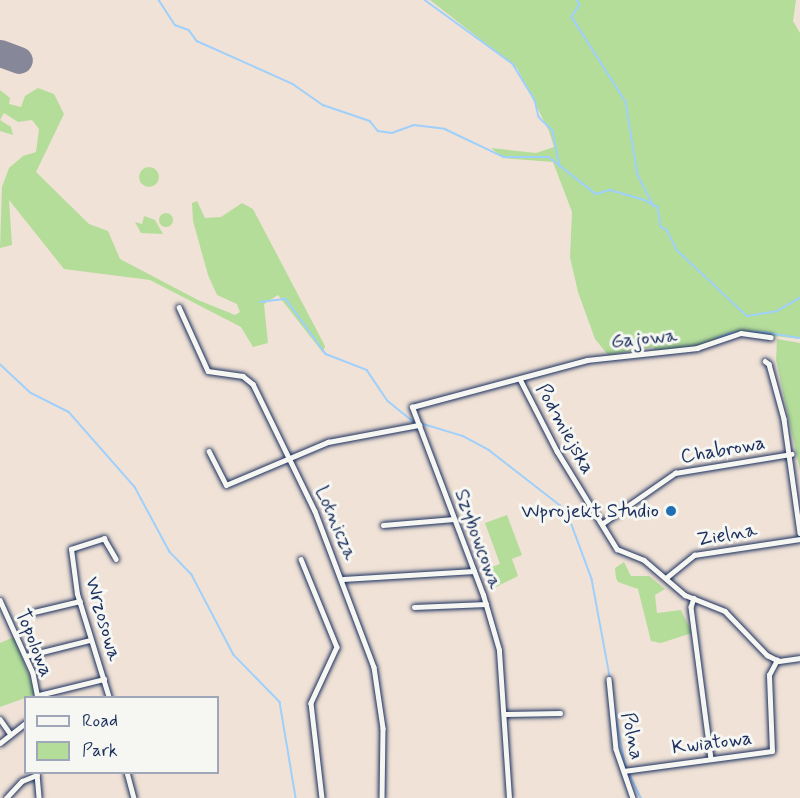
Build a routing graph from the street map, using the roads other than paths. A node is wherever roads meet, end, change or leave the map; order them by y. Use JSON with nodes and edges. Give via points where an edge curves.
{"nodes":[{"id":1,"x":179,"y":307,"type":"dead end"},
{"id":2,"x":771,"y":337,"type":"dead end"},
{"id":3,"x":765,"y":361,"type":"dead end"},
{"id":4,"x":520,"y":379,"type":"junction"},
{"id":5,"x":419,"y":425,"type":"junction"},
{"id":6,"x":209,"y":451,"type":"dead end"},
{"id":7,"x":791,"y":454,"type":"junction"},
{"id":8,"x":292,"y":459,"type":"junction"},
{"id":9,"x":454,"y":519,"type":"junction"},
{"id":10,"x":603,"y":523,"type":"junction"},
{"id":11,"x":383,"y":525,"type":"dead end"},
{"id":12,"x":800,"y":533,"type":"edge"},
{"id":13,"x":800,"y":539,"type":"edge"},
{"id":14,"x":301,"y":559,"type":"dead end"},
{"id":15,"x":116,"y":560,"type":"dead end"},
{"id":16,"x":474,"y":571,"type":"junction"},
{"id":17,"x":667,"y":577,"type":"junction"},
{"id":18,"x":343,"y":579,"type":"junction"},
{"id":19,"x":694,"y":598,"type":"junction"},
{"id":20,"x":0,"y":600,"type":"edge"},
{"id":21,"x":80,"y":602,"type":"junction"},
{"id":22,"x":486,"y":604,"type":"junction"},
{"id":23,"x":414,"y":607,"type":"dead end"},
{"id":24,"x":34,"y":612,"type":"dead end"},
{"id":25,"x":90,"y":640,"type":"junction"},
{"id":26,"x":26,"y":656,"type":"junction"},
{"id":27,"x":800,"y":658,"type":"edge"},
{"id":28,"x":777,"y":660,"type":"junction"},
{"id":29,"x":104,"y":679,"type":"junction"},
{"id":30,"x":609,"y":679,"type":"dead end"},
{"id":31,"x":39,"y":696,"type":"edge"},
{"id":32,"x":108,"y":696,"type":"edge"},
{"id":33,"x":560,"y":713,"type":"dead end"},
{"id":34,"x":506,"y":714,"type":"junction"},
{"id":35,"x":0,"y":719,"type":"edge"},
{"id":36,"x":24,"y":724,"type":"edge"},
{"id":37,"x":9,"y":732,"type":"junction"},
{"id":38,"x":0,"y":743,"type":"edge"},
{"id":39,"x":711,"y":759,"type":"junction"},
{"id":40,"x":624,"y":771,"type":"junction"},
{"id":41,"x":37,"y":774,"type":"edge"},
{"id":42,"x":128,"y":774,"type":"edge"},
{"id":43,"x":6,"y":798,"type":"edge"},
{"id":44,"x":39,"y":798,"type":"edge"},
{"id":45,"x":134,"y":798,"type":"edge"},
{"id":46,"x":322,"y":798,"type":"edge"},
{"id":47,"x":382,"y":798,"type":"edge"},
{"id":48,"x":509,"y":798,"type":"edge"},
{"id":49,"x":633,"y":798,"type":"edge"}],
"edges":[{"from":1,"to":8,"type":"street","name":"Lotnicza","via":[[208,371],[249,379]]},
{"from":2,"to":4,"type":"street","name":"Gajowa","via":[[741,333],[697,348],[592,359]]},
{"from":3,"to":7,"type":"street"},
{"from":4,"to":5,"type":"street","name":"Szybowcowa","via":[[412,407]]},
{"from":4,"to":10,"type":"street","name":"Podmiejska","via":[[557,451]]},
{"from":5,"to":8,"type":"street","via":[[328,442]]},
{"from":5,"to":9,"type":"street","name":"Szybowcowa"},
{"from":6,"to":8,"type":"street","via":[[226,485]]},
{"from":7,"to":10,"type":"street","name":"Chabrowa","via":[[675,473]]},
{"from":7,"to":12,"type":"street"},
{"from":8,"to":18,"type":"street","name":"Lotnicza"},
{"from":9,"to":11,"type":"street"},
{"from":9,"to":16,"type":"street","name":"Szybowcowa"},
{"from":10,"to":17,"type":"street","name":"Podmiejska","via":[[617,549],[633,554]]},
{"from":13,"to":17,"type":"street","name":"Zielna","via":[[694,555]]},
{"from":14,"to":46,"type":"street","via":[[337,647],[311,703]]},
{"from":15,"to":21,"type":"street","name":"Wrzosowa","via":[[104,537],[71,549]]},
{"from":16,"to":18,"type":"street"},
{"from":16,"to":22,"type":"street","name":"Szybowcowa"},
{"from":17,"to":19,"type":"street","name":"Podmiejska"},
{"from":18,"to":47,"type":"street","name":"Lotnicza","via":[[378,685],[384,763]]},
{"from":19,"to":28,"type":"street","name":"Podmiejska","via":[[725,611],[767,655]]},
{"from":19,"to":39,"type":"street"},
{"from":20,"to":26,"type":"street","name":"Topolowa"},
{"from":21,"to":24,"type":"street"},
{"from":21,"to":25,"type":"street","name":"Wrzosowa"},
{"from":22,"to":23,"type":"street"},
{"from":22,"to":34,"type":"street","name":"Szybowcowa","via":[[499,650]]},
{"from":25,"to":26,"type":"street"},
{"from":25,"to":29,"type":"street","name":"Wrzosowa"},
{"from":26,"to":31,"type":"street","name":"Topolowa"},
{"from":27,"to":28,"type":"street"},
{"from":28,"to":39,"type":"street","name":"Kwiatowa","via":[[769,675],[772,751]]},
{"from":29,"to":31,"type":"street"},
{"from":29,"to":32,"type":"street","name":"Wrzosowa"},
{"from":30,"to":40,"type":"street","name":"Polna","via":[[616,749]]},
{"from":33,"to":34,"type":"street"},
{"from":34,"to":48,"type":"street","name":"Szybowcowa"},
{"from":35,"to":37,"type":"street"},
{"from":36,"to":37,"type":"street"},
{"from":37,"to":38,"type":"street"},
{"from":39,"to":40,"type":"street","name":"Kwiatowa"},
{"from":40,"to":49,"type":"street","name":"Polna"},
{"from":41,"to":43,"type":"street","via":[[22,781]]},
{"from":41,"to":44,"type":"street"},
{"from":42,"to":45,"type":"street"}]}
